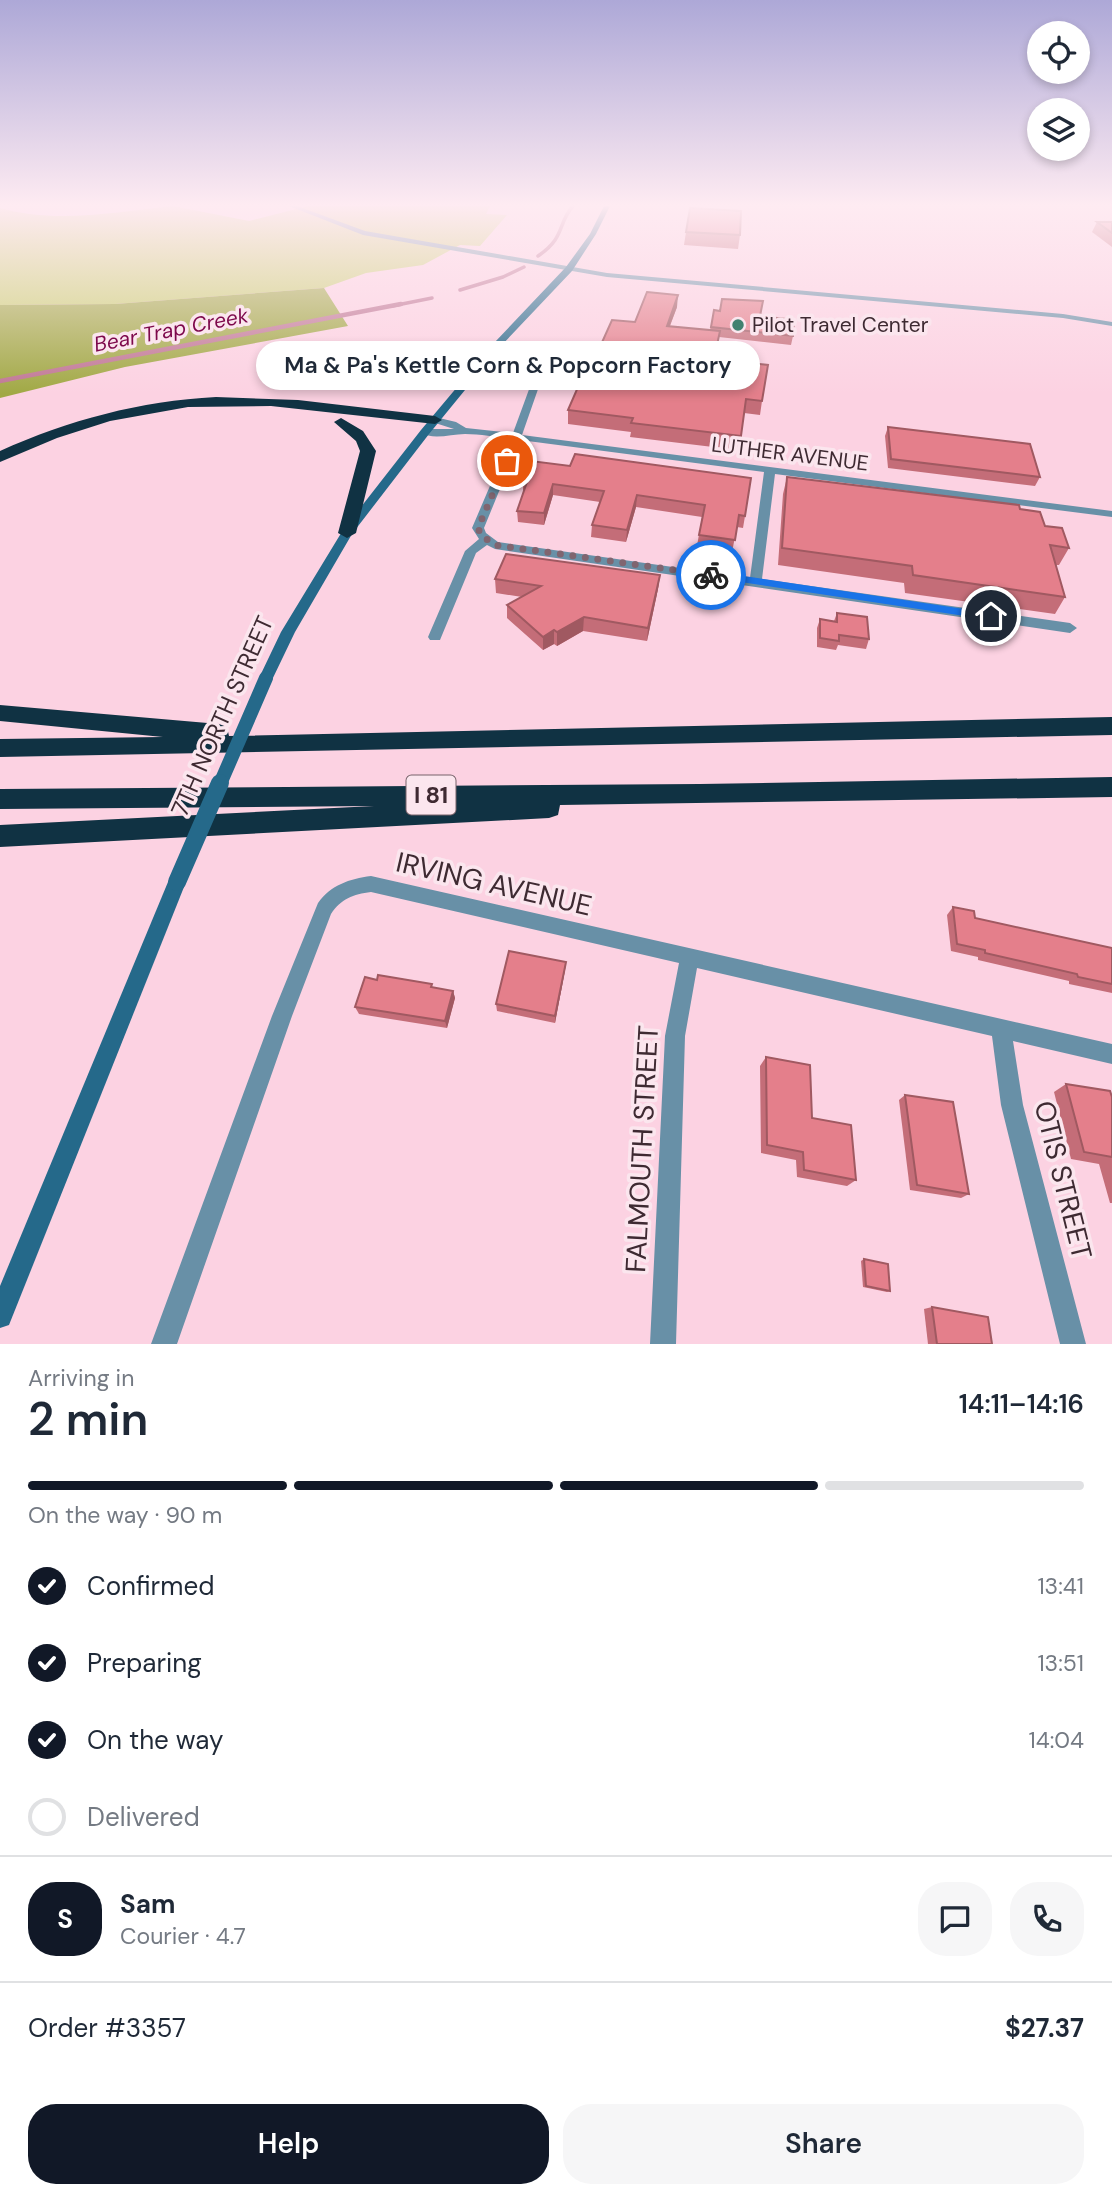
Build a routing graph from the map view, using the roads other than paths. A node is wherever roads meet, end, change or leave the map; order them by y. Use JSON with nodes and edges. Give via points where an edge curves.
{"nodes":[{"id":1,"x":569,"y":269,"type":"joint"},
{"id":2,"x":1112,"y":316,"type":"edge"},
{"id":3,"x":1100,"y":321,"type":"junction"},
{"id":4,"x":1112,"y":324,"type":"edge"},
{"id":5,"x":498,"y":344,"type":"junction"},
{"id":6,"x":341,"y":422,"type":"junction"},
{"id":7,"x":430,"y":426,"type":"junction"},
{"id":8,"x":464,"y":431,"type":"junction"},
{"id":9,"x":516,"y":438,"type":"junction"},
{"id":10,"x":0,"y":457,"type":"edge"},
{"id":11,"x":0,"y":468,"type":"edge"},
{"id":12,"x":770,"y":470,"type":"junction"},
{"id":13,"x":1112,"y":514,"type":"edge"},
{"id":14,"x":347,"y":533,"type":"junction"},
{"id":15,"x":486,"y":540,"type":"junction"},
{"id":16,"x":756,"y":581,"type":"junction"},
{"id":17,"x":1070,"y":628,"type":"dead end"},
{"id":18,"x":435,"y":636,"type":"dead end"},
{"id":19,"x":0,"y":713,"type":"edge"},
{"id":20,"x":1112,"y":726,"type":"edge"},
{"id":21,"x":354,"y":744,"type":"junction"},
{"id":22,"x":0,"y":748,"type":"edge"},
{"id":23,"x":1112,"y":787,"type":"edge"},
{"id":24,"x":863,"y":791,"type":"junction"},
{"id":25,"x":0,"y":799,"type":"edge"},
{"id":26,"x":0,"y":836,"type":"edge"},
{"id":27,"x":689,"y":958,"type":"junction"},
{"id":28,"x":1001,"y":1029,"type":"junction"},
{"id":29,"x":1112,"y":1054,"type":"edge"},
{"id":30,"x":0,"y":1316,"type":"edge"},
{"id":31,"x":164,"y":1344,"type":"edge"},
{"id":32,"x":663,"y":1344,"type":"edge"},
{"id":33,"x":1073,"y":1344,"type":"edge"}],
"edges":[{"from":1,"to":3,"type":"street"},
{"from":1,"to":5,"type":"street","name":"7TH NORTH STREET"},
{"from":2,"to":3,"type":"street"},
{"from":3,"to":4,"type":"street"},
{"from":5,"to":7,"type":"street","name":"7TH NORTH STREET"},
{"from":5,"to":9,"type":"street","via":[[547,352]]},
{"from":6,"to":7,"type":"highway"},
{"from":6,"to":11,"type":"highway","via":[[218,412],[153,417],[63,439]]},
{"from":6,"to":14,"type":"highway","via":[[354,430],[368,451]]},
{"from":7,"to":8,"type":"street","name":"LUTHER AVENUE","via":[[452,424]]},
{"from":7,"to":8,"type":"street","name":"LUTHER AVENUE","via":[[444,434]]},
{"from":7,"to":10,"type":"highway","via":[[253,402],[193,402],[69,428]]},
{"from":7,"to":14,"type":"street","name":"7TH NORTH STREET"},
{"from":8,"to":9,"type":"street","name":"LUTHER AVENUE"},
{"from":9,"to":12,"type":"street","name":"LUTHER AVENUE"},
{"from":9,"to":15,"type":"street","via":[[478,528]]},
{"from":12,"to":13,"type":"street","name":"LUTHER AVENUE"},
{"from":12,"to":16,"type":"street"},
{"from":14,"to":30,"type":"street","name":"7TH NORTH STREET","bridge":true,"via":[[266,678],[177,882]]},
{"from":15,"to":16,"type":"street","via":[[495,545]]},
{"from":15,"to":18,"type":"street","via":[[471,551]]},
{"from":16,"to":17,"type":"street"},
{"from":19,"to":21,"type":"highway"},
{"from":20,"to":21,"type":"highway","number":"I 81"},
{"from":21,"to":22,"type":"highway","number":"I 81"},
{"from":23,"to":24,"type":"highway","number":"I 81"},
{"from":24,"to":25,"type":"highway","number":"I 81"},
{"from":24,"to":26,"type":"highway"},
{"from":27,"to":28,"type":"street","name":"IRVING AVENUE"},
{"from":27,"to":31,"type":"street","name":"IRVING AVENUE","via":[[371,884],[351,886],[331,897],[282,1016]]},
{"from":27,"to":32,"type":"street","name":"FALMOUTH STREET","via":[[675,1036]]},
{"from":28,"to":29,"type":"street","name":"IRVING AVENUE"},
{"from":28,"to":33,"type":"street","name":"OTIS STREET","via":[[1013,1105]]}]}
